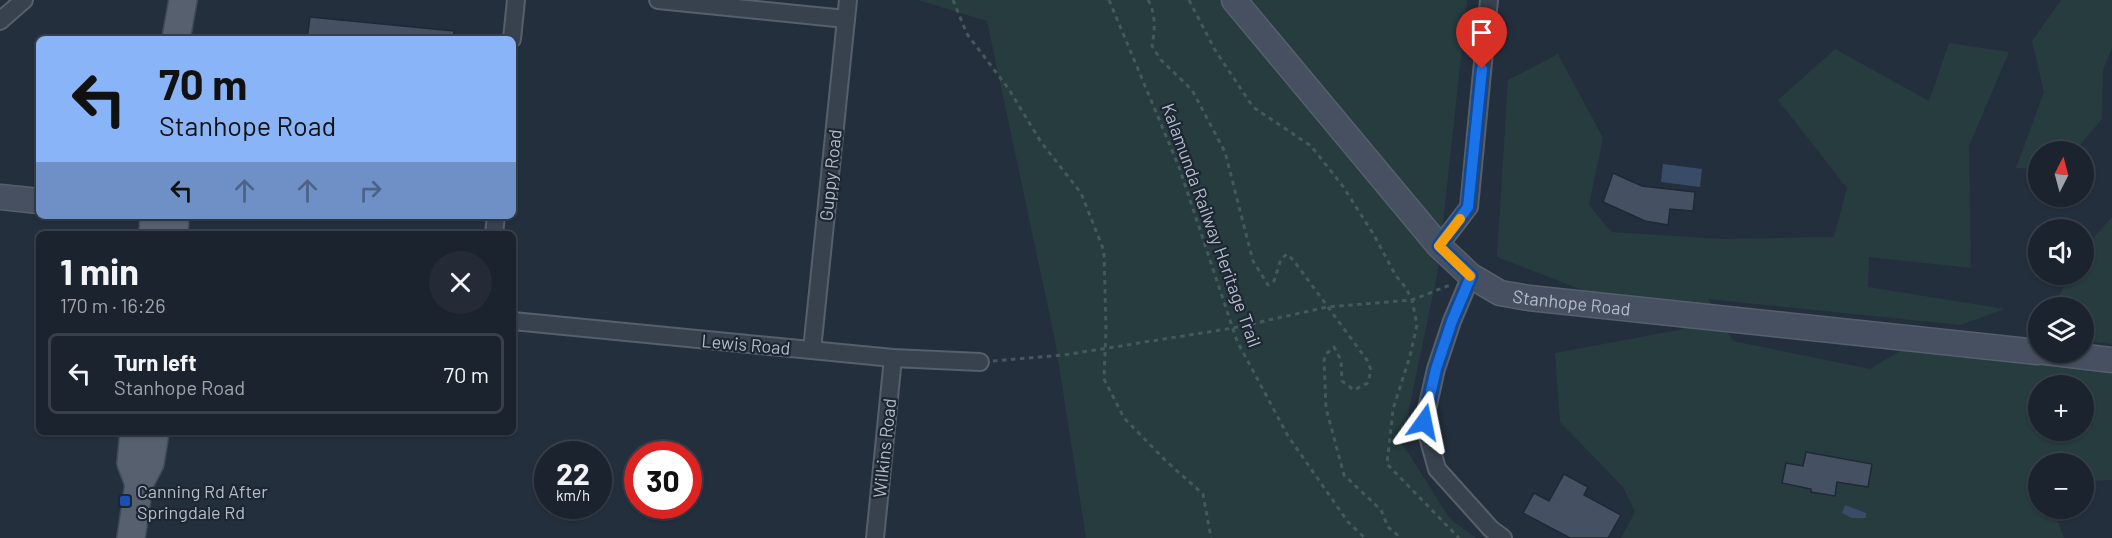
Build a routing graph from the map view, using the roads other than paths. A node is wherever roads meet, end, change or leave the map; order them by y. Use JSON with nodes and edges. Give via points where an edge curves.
{"nodes":[{"id":1,"x":24,"y":0,"type":"edge"},
{"id":2,"x":516,"y":0,"type":"edge"},
{"id":3,"x":658,"y":0,"type":"edge"},
{"id":4,"x":848,"y":0,"type":"edge"},
{"id":5,"x":1234,"y":0,"type":"edge"},
{"id":6,"x":1489,"y":0,"type":"edge"},
{"id":7,"x":846,"y":19,"type":"junction"},
{"id":8,"x":0,"y":21,"type":"edge"},
{"id":9,"x":512,"y":36,"type":"edge"},
{"id":10,"x":0,"y":197,"type":"edge"},
{"id":11,"x":36,"y":201,"type":"edge"},
{"id":12,"x":1439,"y":246,"type":"junction"},
{"id":13,"x":1471,"y":276,"type":"junction"},
{"id":14,"x":516,"y":321,"type":"edge"},
{"id":15,"x":812,"y":350,"type":"junction"},
{"id":16,"x":2028,"y":351,"type":"edge"},
{"id":17,"x":893,"y":358,"type":"junction"},
{"id":18,"x":2094,"y":358,"type":"edge"},
{"id":19,"x":2112,"y":360,"type":"edge"},
{"id":20,"x":980,"y":362,"type":"road end"},
{"id":21,"x":134,"y":435,"type":"edge"},
{"id":22,"x":155,"y":435,"type":"edge"},
{"id":23,"x":139,"y":484,"type":"junction"},
{"id":24,"x":131,"y":538,"type":"edge"},
{"id":25,"x":875,"y":538,"type":"edge"},
{"id":26,"x":1503,"y":538,"type":"edge"}],
"edges":[{"from":1,"to":8,"type":"street"},
{"from":2,"to":9,"type":"street"},
{"from":3,"to":7,"type":"street"},
{"from":4,"to":7,"type":"street","name":"Guppy Road"},
{"from":5,"to":12,"type":"street","name":"Stanhope Road"},
{"from":6,"to":12,"type":"street","via":[[1468,207]]},
{"from":7,"to":15,"type":"street","name":"Guppy Road"},
{"from":10,"to":11,"type":"street"},
{"from":12,"to":13,"type":"street","name":"Stanhope Road"},
{"from":13,"to":16,"type":"street","name":"Stanhope Road","via":[[1500,293],[1529,298]]},
{"from":13,"to":26,"type":"street","via":[[1436,369],[1424,422],[1437,469]]},
{"from":14,"to":15,"type":"street","name":"Lewis Road"},
{"from":15,"to":17,"type":"street","name":"Lewis Road"},
{"from":17,"to":20,"type":"street","name":"Lewis Road"},
{"from":17,"to":25,"type":"street","name":"Wilkins Road"},
{"from":18,"to":19,"type":"street"},
{"from":21,"to":23,"type":"main road","via":[[131,463]]},
{"from":22,"to":23,"type":"main road","via":[[150,463]]},
{"from":23,"to":24,"type":"main road"}]}
